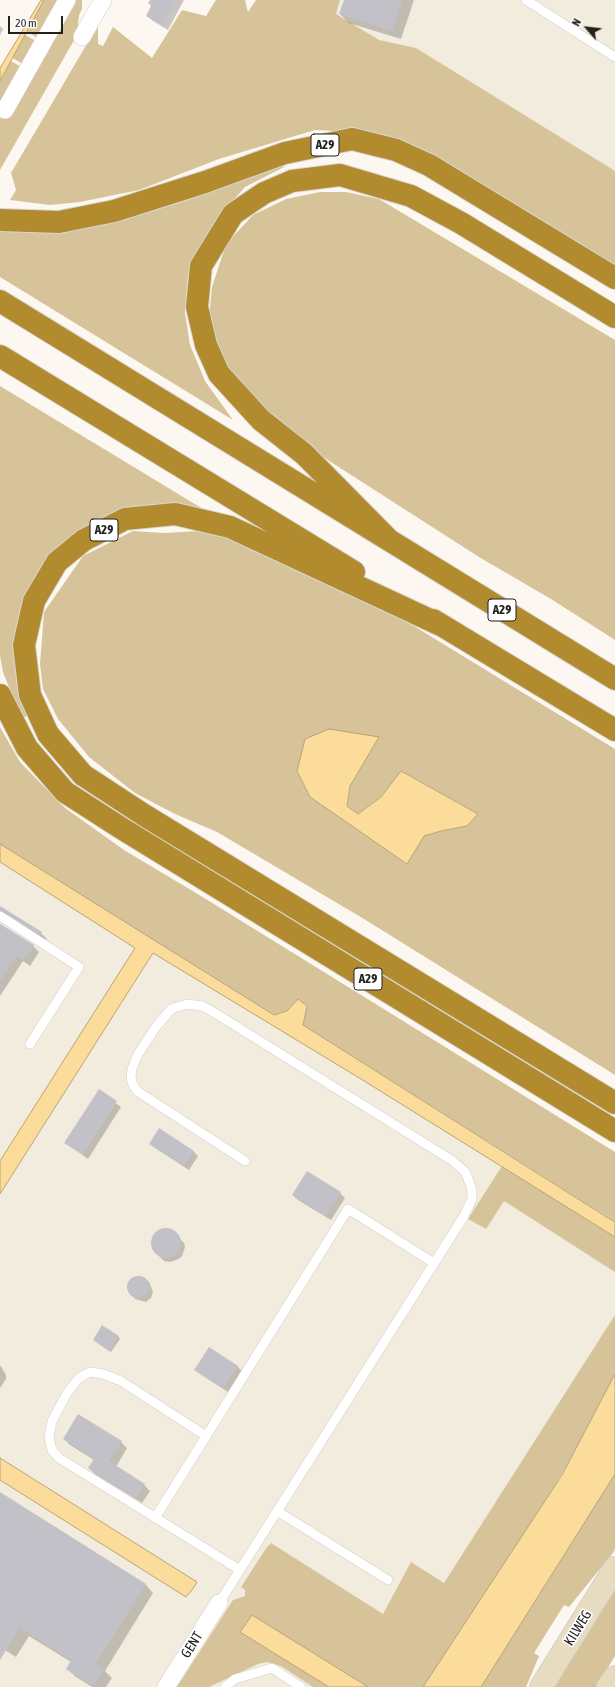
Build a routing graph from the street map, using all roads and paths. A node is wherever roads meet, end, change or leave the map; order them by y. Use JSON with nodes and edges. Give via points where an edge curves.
{"nodes":[{"id":1,"x":67,"y":0,"type":"edge"},
{"id":2,"x":103,"y":0,"type":"edge"},
{"id":3,"x":526,"y":0,"type":"edge"},
{"id":4,"x":82,"y":37,"type":"dead end"},
{"id":5,"x":615,"y":57,"type":"edge"},
{"id":6,"x":5,"y":110,"type":"dead end"},
{"id":7,"x":5,"y":221,"type":"edge"},
{"id":8,"x":615,"y":278,"type":"edge"},
{"id":9,"x":0,"y":301,"type":"edge"},
{"id":10,"x":615,"y":317,"type":"edge"},
{"id":11,"x":0,"y":356,"type":"edge"},
{"id":12,"x":389,"y":540,"type":"junction"},
{"id":13,"x":445,"y":627,"type":"junction"},
{"id":14,"x":615,"y":679,"type":"edge"},
{"id":15,"x":0,"y":695,"type":"edge"},
{"id":16,"x":615,"y":730,"type":"edge"},
{"id":17,"x":0,"y":916,"type":"edge"},
{"id":18,"x":30,"y":1044,"type":"dead end"},
{"id":19,"x":615,"y":1103,"type":"edge"},
{"id":20,"x":615,"y":1131,"type":"edge"},
{"id":21,"x":245,"y":1161,"type":"dead end"},
{"id":22,"x":434,"y":1263,"type":"junction"},
{"id":23,"x":206,"y":1436,"type":"junction"},
{"id":24,"x":278,"y":1511,"type":"junction"},
{"id":25,"x":154,"y":1518,"type":"junction"},
{"id":26,"x":615,"y":1568,"type":"edge"},
{"id":27,"x":240,"y":1570,"type":"junction"},
{"id":28,"x":388,"y":1580,"type":"dead end"},
{"id":29,"x":219,"y":1603,"type":"joint"},
{"id":30,"x":615,"y":1677,"type":"edge"},
{"id":31,"x":166,"y":1687,"type":"edge"},
{"id":32,"x":225,"y":1687,"type":"edge"},
{"id":33,"x":301,"y":1687,"type":"edge"},
{"id":34,"x":541,"y":1687,"type":"edge"},
{"id":35,"x":608,"y":1687,"type":"edge"}],
"edges":[{"from":1,"to":6,"type":"street"},
{"from":2,"to":4,"type":"street"},
{"from":3,"to":5,"type":"lane"},
{"from":7,"to":8,"type":"highway","number":"A29","via":[[59,222],[114,211],[285,154],[352,140],[396,150],[429,165]]},
{"from":9,"to":12,"type":"highway","number":"A29"},
{"from":10,"to":12,"type":"highway","number":"A29","via":[[461,223],[411,196],[340,176],[292,181],[264,193],[232,214],[201,266],[197,307],[206,345],[219,374],[261,420],[304,454]]},
{"from":11,"to":13,"type":"highway","number":"A29"},
{"from":12,"to":14,"type":"highway","number":"A29"},
{"from":13,"to":16,"type":"highway","number":"A29"},
{"from":13,"to":19,"type":"highway","number":"A29","via":[[230,528],[175,514],[125,519],[84,540],[57,562],[34,601],[24,645],[30,695],[48,734],[83,775],[144,815]]},
{"from":15,"to":20,"type":"highway","number":"A29","via":[[27,748],[65,792]]},
{"from":17,"to":18,"type":"lane","via":[[79,967]]},
{"from":21,"to":22,"type":"lane","via":[[137,1091],[133,1085],[131,1074],[137,1056],[159,1022],[171,1009],[187,1004],[210,1010],[460,1166],[470,1180],[472,1199]]},
{"from":22,"to":23,"type":"lane","via":[[348,1209]]},
{"from":22,"to":24,"type":"lane"},
{"from":23,"to":25,"type":"lane"},
{"from":23,"to":25,"type":"lane","via":[[130,1386],[103,1374],[84,1374],[67,1393],[52,1421],[49,1438],[52,1450],[59,1458]]},
{"from":24,"to":27,"type":"lane"},
{"from":24,"to":28,"type":"lane"},
{"from":25,"to":27,"type":"lane"},
{"from":26,"to":34,"type":"main road","name":"KILWEG"},
{"from":27,"to":29,"type":"lane"},
{"from":29,"to":31,"type":"street","name":"GENT"},
{"from":30,"to":35,"type":"main road"},
{"from":32,"to":33,"type":"lane","via":[[235,1679],[272,1668]]}]}
